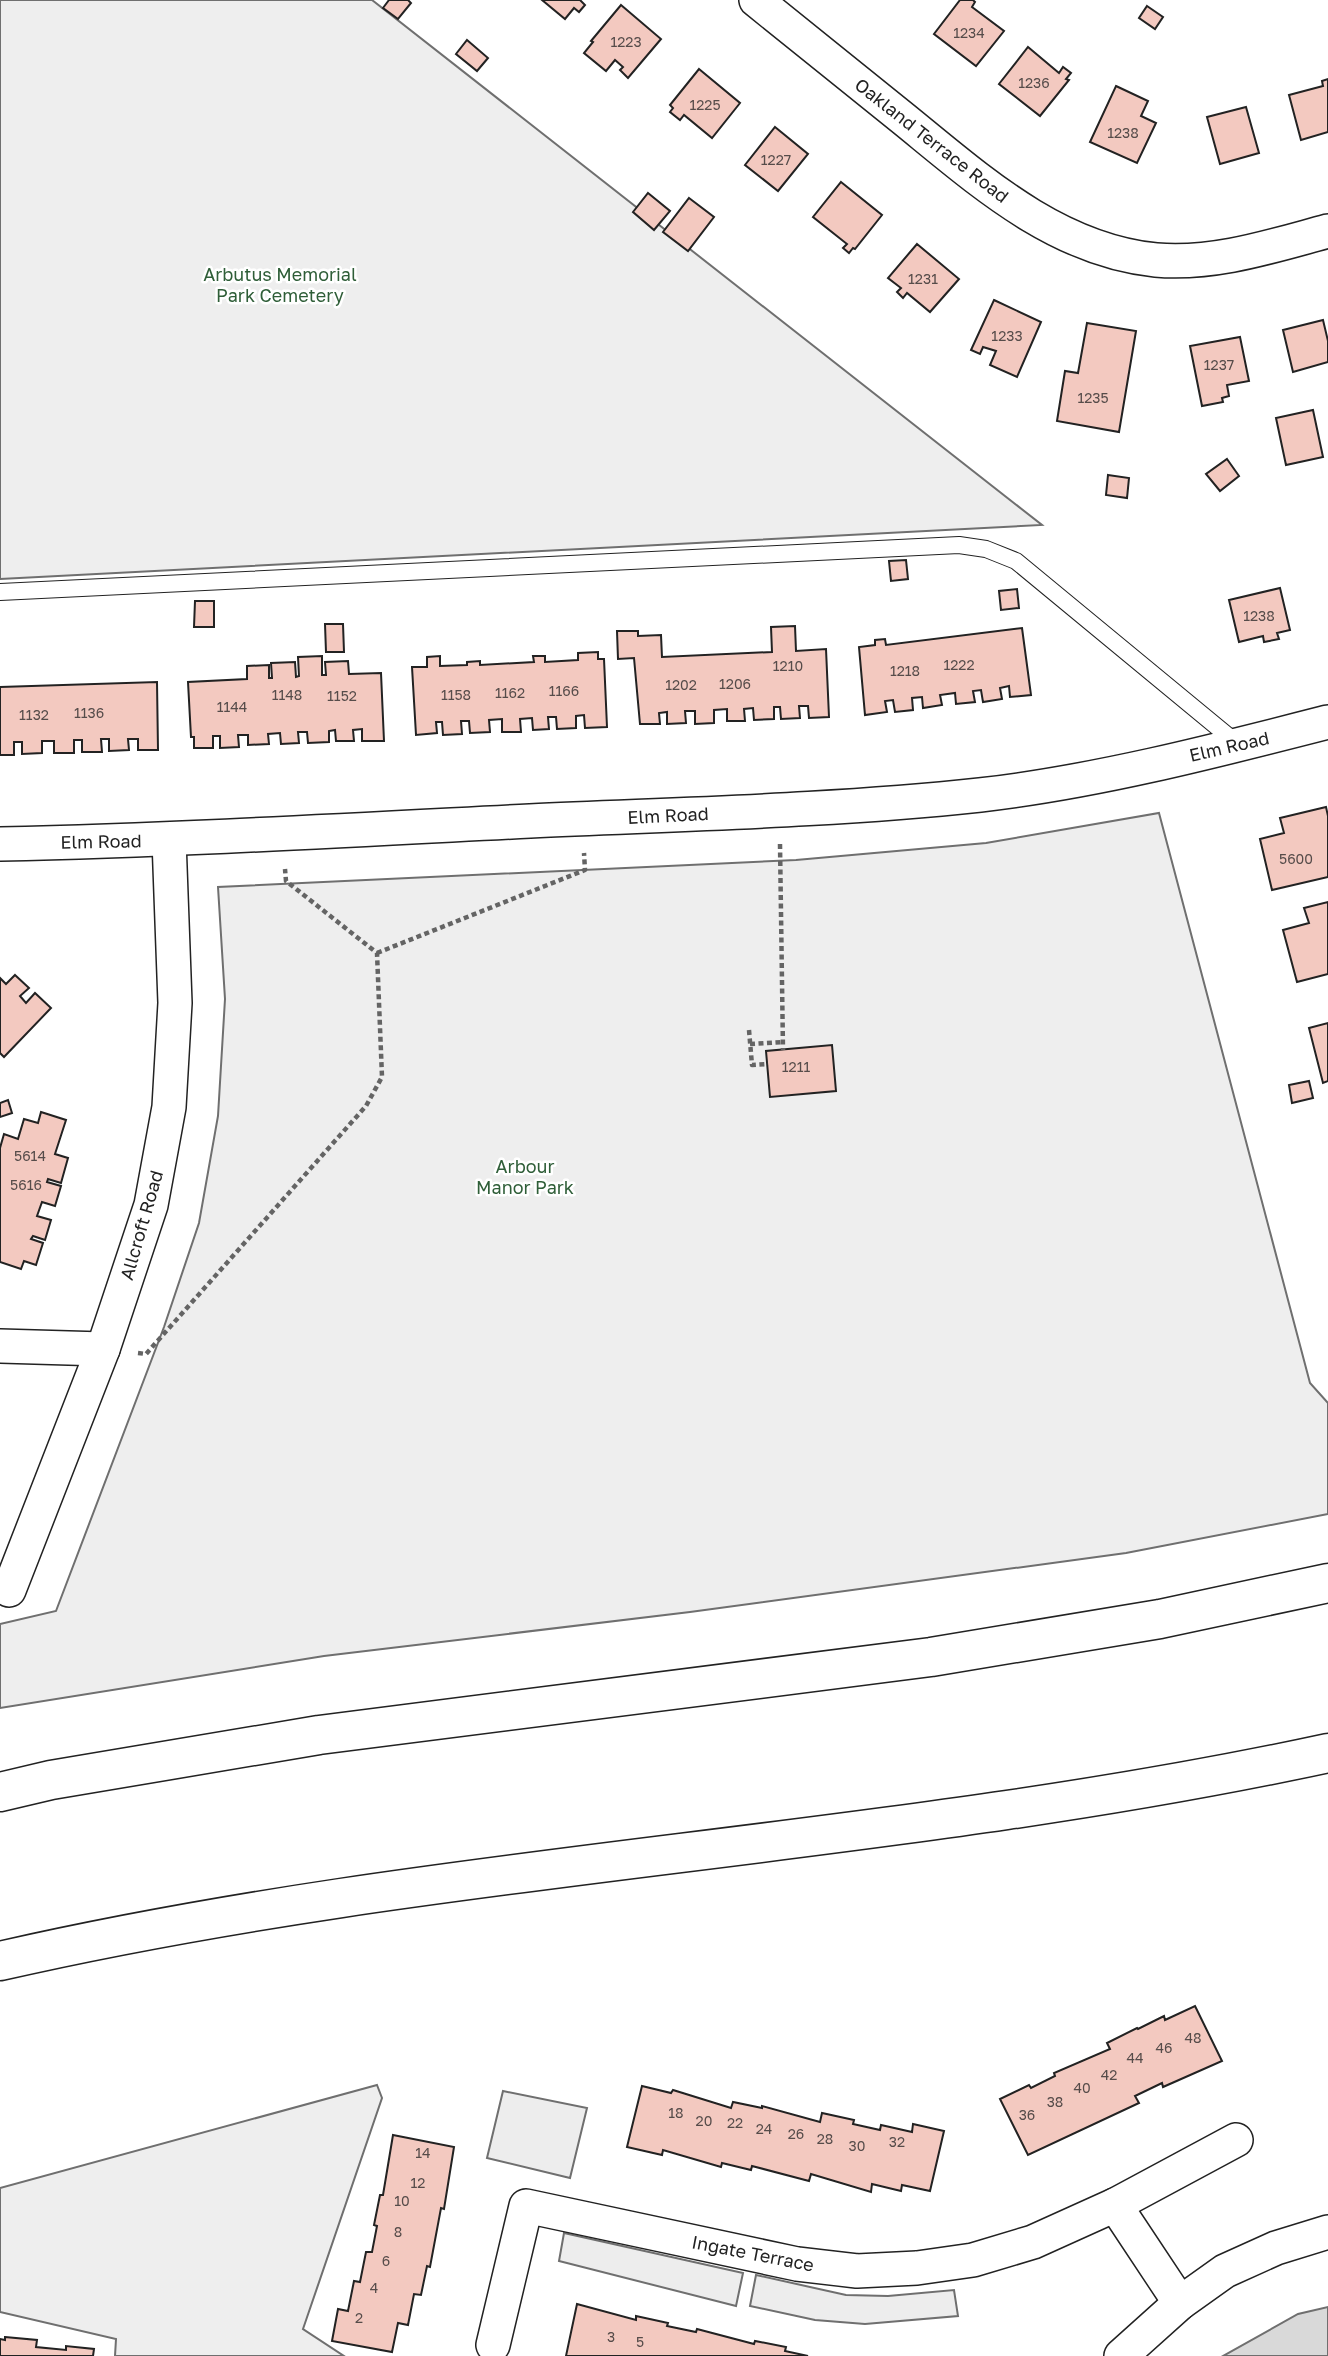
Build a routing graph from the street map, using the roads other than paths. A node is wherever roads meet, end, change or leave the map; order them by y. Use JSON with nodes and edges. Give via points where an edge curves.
{"nodes":[{"id":1,"x":756,"y":0,"type":"edge"},
{"id":2,"x":1328,"y":231,"type":"edge"},
{"id":3,"x":0,"y":592,"type":"edge"},
{"id":4,"x":1328,"y":722,"type":"edge"},
{"id":5,"x":1239,"y":745,"type":"junction"},
{"id":6,"x":169,"y":840,"type":"junction"},
{"id":7,"x":0,"y":844,"type":"edge"},
{"id":8,"x":0,"y":1346,"type":"edge"},
{"id":9,"x":103,"y":1349,"type":"junction"},
{"id":10,"x":1328,"y":1583,"type":"edge"},
{"id":11,"x":4,"y":1592,"type":"edge"},
{"id":12,"x":1328,"y":1753,"type":"edge"},
{"id":13,"x":0,"y":1791,"type":"edge"},
{"id":14,"x":0,"y":1961,"type":"edge"},
{"id":15,"x":1236,"y":2140,"type":"dead end"},
{"id":16,"x":1115,"y":2205,"type":"junction"},
{"id":17,"x":1328,"y":2232,"type":"edge"},
{"id":18,"x":1180,"y":2303,"type":"junction"},
{"id":19,"x":493,"y":2345,"type":"dead end"},
{"id":20,"x":1121,"y":2356,"type":"edge"}],
"edges":[{"from":1,"to":2,"type":"street","name":"Oakland Terrace Road","via":[[997,195],[1093,247],[1156,260],[1207,260]]},
{"from":3,"to":5,"type":"lane","via":[[959,545],[1016,561]]},
{"from":4,"to":5,"type":"street","name":"Elm Road"},
{"from":5,"to":6,"type":"street","name":"Elm Road","via":[[981,795],[779,810]]},
{"from":6,"to":7,"type":"street","name":"Elm Road"},
{"from":6,"to":9,"type":"street","name":"Allcroft Road","via":[[175,1003],[169,1107],[151,1205]]},
{"from":8,"to":9,"type":"street"},
{"from":9,"to":11,"type":"street","name":"Allcroft Road"},
{"from":10,"to":13,"type":"highway","via":[[1160,1619],[931,1657],[319,1735]]},
{"from":12,"to":14,"type":"highway","via":[[1088,1799],[953,1819],[334,1899],[101,1938]]},
{"from":15,"to":16,"type":"street","name":"Ingate Terrace"},
{"from":16,"to":18,"type":"street"},
{"from":16,"to":19,"type":"street","name":"Ingate Terrace","via":[[1033,2242],[972,2260],[857,2271],[797,2264],[526,2206]]},
{"from":17,"to":18,"type":"street","via":[[1225,2271]]},
{"from":18,"to":20,"type":"street"}]}
